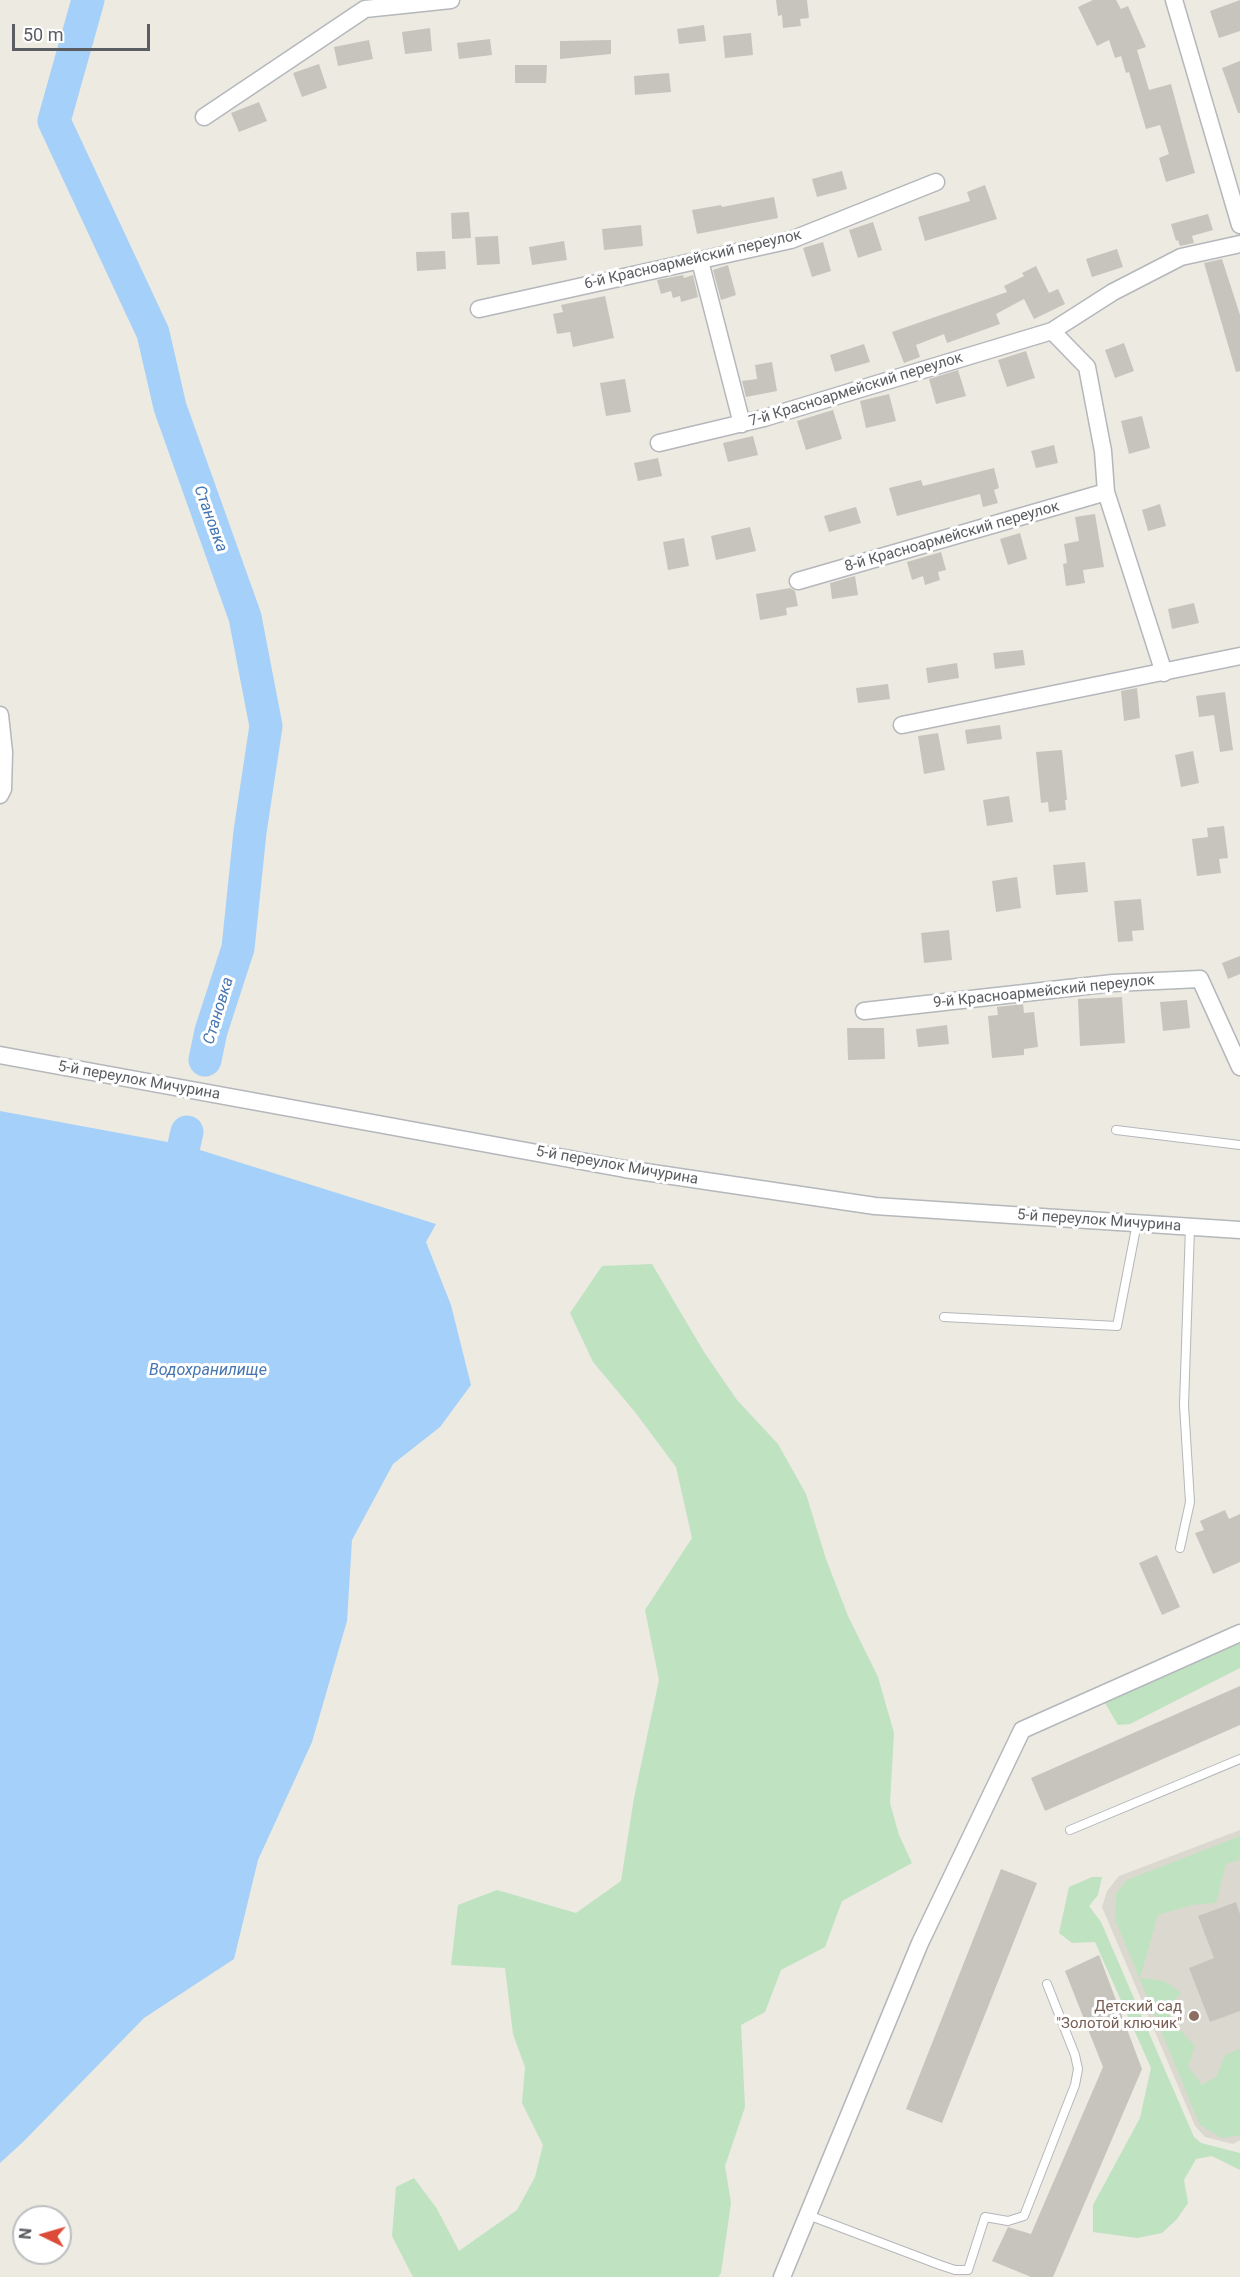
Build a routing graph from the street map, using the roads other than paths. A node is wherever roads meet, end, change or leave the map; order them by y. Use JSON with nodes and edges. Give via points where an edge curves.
{"nodes":[{"id":1,"x":451,"y":0,"type":"edge"},
{"id":2,"x":1174,"y":0,"type":"edge"},
{"id":3,"x":204,"y":117,"type":"dead end"},
{"id":4,"x":936,"y":182,"type":"dead end"},
{"id":5,"x":1240,"y":225,"type":"edge"},
{"id":6,"x":1240,"y":244,"type":"edge"},
{"id":7,"x":700,"y":261,"type":"junction"},
{"id":8,"x":478,"y":309,"type":"dead end"},
{"id":9,"x":1052,"y":331,"type":"junction"},
{"id":10,"x":742,"y":424,"type":"junction"},
{"id":11,"x":659,"y":443,"type":"dead end"},
{"id":12,"x":1106,"y":492,"type":"junction"},
{"id":13,"x":798,"y":581,"type":"dead end"},
{"id":14,"x":1240,"y":656,"type":"edge"},
{"id":15,"x":1164,"y":673,"type":"junction"},
{"id":16,"x":0,"y":716,"type":"edge"},
{"id":17,"x":902,"y":725,"type":"dead end"},
{"id":18,"x":0,"y":795,"type":"edge"},
{"id":19,"x":864,"y":1011,"type":"dead end"},
{"id":20,"x":0,"y":1055,"type":"edge"},
{"id":21,"x":1240,"y":1066,"type":"edge"},
{"id":22,"x":1116,"y":1130,"type":"dead end"},
{"id":23,"x":1240,"y":1145,"type":"edge"},
{"id":24,"x":1137,"y":1223,"type":"junction"},
{"id":25,"x":1190,"y":1227,"type":"junction"},
{"id":26,"x":1240,"y":1230,"type":"edge"},
{"id":27,"x":944,"y":1317,"type":"dead end"},
{"id":28,"x":1180,"y":1548,"type":"dead end"},
{"id":29,"x":1240,"y":1633,"type":"edge"},
{"id":30,"x":1240,"y":1759,"type":"edge"},
{"id":31,"x":1070,"y":1830,"type":"dead end"},
{"id":32,"x":1047,"y":1984,"type":"dead end"},
{"id":33,"x":808,"y":2215,"type":"junction"},
{"id":34,"x":946,"y":2267,"type":"junction"},
{"id":35,"x":782,"y":2277,"type":"edge"},
{"id":36,"x":964,"y":2277,"type":"edge"}],
"edges":[{"from":1,"to":3,"type":"street","via":[[365,9]]},
{"from":2,"to":5,"type":"street"},
{"from":4,"to":7,"type":"street","name":"6-й Красноармейский переулок","via":[[791,240]]},
{"from":6,"to":9,"type":"street","name":"7-й Красноармейский переулок","via":[[1181,257],[1113,292]]},
{"from":7,"to":8,"type":"street","name":"6-й Красноармейский переулок"},
{"from":7,"to":10,"type":"street"},
{"from":9,"to":10,"type":"street","name":"7-й Красноармейский переулок"},
{"from":9,"to":12,"type":"street","via":[[1087,367],[1103,451]]},
{"from":10,"to":11,"type":"street","name":"7-й Красноармейский переулок"},
{"from":12,"to":13,"type":"street","name":"8-й Красноармейский переулок"},
{"from":12,"to":15,"type":"street"},
{"from":14,"to":15,"type":"street"},
{"from":15,"to":17,"type":"street"},
{"from":16,"to":18,"type":"street","via":[[4,752]]},
{"from":19,"to":21,"type":"street","name":"9-й Красноармейский переулок","via":[[1113,983],[1200,979]]},
{"from":20,"to":24,"type":"street","name":"5-й переулок Мичурина","via":[[626,1168],[864,1205]]},
{"from":22,"to":23,"type":"lane"},
{"from":24,"to":25,"type":"street","name":"5-й переулок Мичурина"},
{"from":24,"to":27,"type":"lane","via":[[1117,1326]]},
{"from":25,"to":26,"type":"street","name":"5-й переулок Мичурина"},
{"from":25,"to":28,"type":"lane","via":[[1184,1405],[1191,1502]]},
{"from":29,"to":33,"type":"street","via":[[1022,1730],[920,1943]]},
{"from":30,"to":31,"type":"lane"},
{"from":32,"to":34,"type":"lane","via":[[1075,2055],[1075,2085],[1024,2216],[1008,2221],[985,2217],[968,2270]]},
{"from":33,"to":34,"type":"lane"},
{"from":33,"to":35,"type":"street"},
{"from":34,"to":36,"type":"lane"}]}
